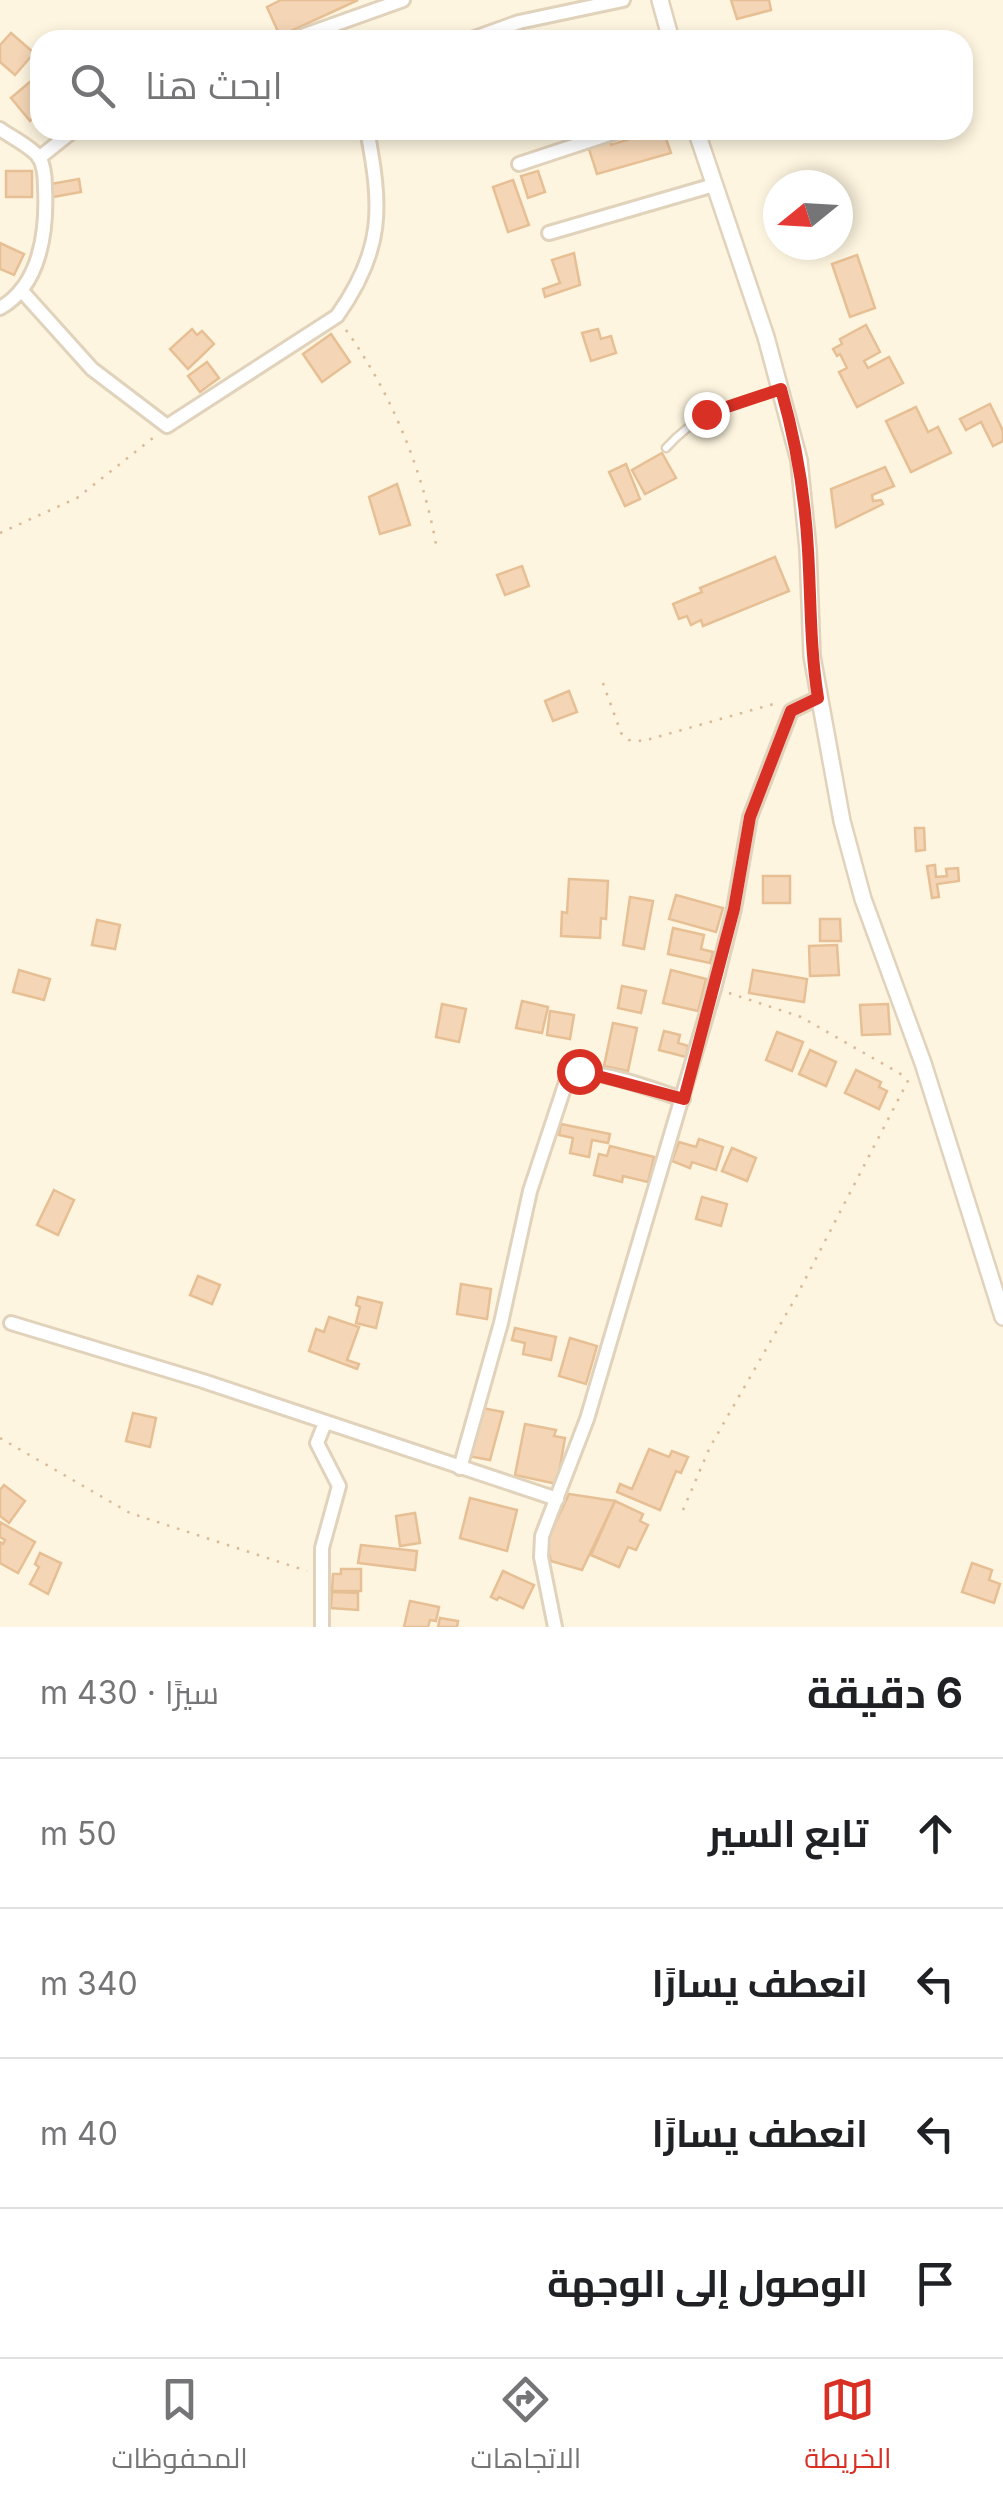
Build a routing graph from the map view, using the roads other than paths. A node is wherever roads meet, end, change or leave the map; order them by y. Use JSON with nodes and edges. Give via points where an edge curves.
{"nodes":[{"id":1,"x":403,"y":0,"type":"edge"},
{"id":2,"x":623,"y":0,"type":"edge"},
{"id":3,"x":660,"y":0,"type":"edge"},
{"id":4,"x":319,"y":30,"type":"edge"},
{"id":5,"x":497,"y":30,"type":"edge"},
{"id":6,"x":668,"y":30,"type":"edge"},
{"id":7,"x":0,"y":128,"type":"edge"},
{"id":8,"x":62,"y":140,"type":"edge"},
{"id":9,"x":369,"y":140,"type":"edge"},
{"id":10,"x":591,"y":140,"type":"edge"},
{"id":11,"x":699,"y":140,"type":"edge"},
{"id":12,"x":40,"y":158,"type":"junction"},
{"id":13,"x":518,"y":164,"type":"dead end"},
{"id":14,"x":714,"y":185,"type":"junction"},
{"id":15,"x":549,"y":233,"type":"dead end"},
{"id":16,"x":21,"y":290,"type":"junction"},
{"id":17,"x":0,"y":308,"type":"edge"},
{"id":18,"x":781,"y":389,"type":"junction"},
{"id":19,"x":666,"y":448,"type":"dead end"},
{"id":20,"x":818,"y":698,"type":"junction"},
{"id":21,"x":684,"y":1099,"type":"junction"},
{"id":22,"x":1003,"y":1316,"type":"edge"},
{"id":23,"x":11,"y":1322,"type":"dead end"},
{"id":24,"x":325,"y":1422,"type":"junction"},
{"id":25,"x":460,"y":1468,"type":"junction"},
{"id":26,"x":558,"y":1499,"type":"junction"},
{"id":27,"x":322,"y":1627,"type":"edge"},
{"id":28,"x":555,"y":1627,"type":"edge"}],
"edges":[{"from":1,"to":4,"type":"street"},
{"from":2,"to":5,"type":"street"},
{"from":3,"to":6,"type":"street"},
{"from":7,"to":12,"type":"street"},
{"from":8,"to":12,"type":"street"},
{"from":9,"to":16,"type":"street","via":[[379,195],[376,232],[362,276],[337,316],[167,426],[92,369]]},
{"from":10,"to":13,"type":"street"},
{"from":11,"to":14,"type":"street"},
{"from":12,"to":16,"type":"street","via":[[46,224]]},
{"from":14,"to":15,"type":"street"},
{"from":14,"to":18,"type":"street"},
{"from":16,"to":17,"type":"street"},
{"from":18,"to":19,"type":"lane","via":[[706,414]]},
{"from":18,"to":20,"type":"street","via":[[799,460]]},
{"from":20,"to":21,"type":"street","via":[[791,711],[750,817],[734,909]]},
{"from":20,"to":22,"type":"street","via":[[862,898],[923,1063]]},
{"from":21,"to":25,"type":"street","via":[[579,1071],[568,1076],[530,1191]]},
{"from":21,"to":26,"type":"street"},
{"from":23,"to":24,"type":"street"},
{"from":24,"to":25,"type":"street"},
{"from":24,"to":27,"type":"street","via":[[317,1443],[339,1486],[325,1528]]},
{"from":25,"to":26,"type":"street"},
{"from":26,"to":28,"type":"street","via":[[541,1557]]}]}
